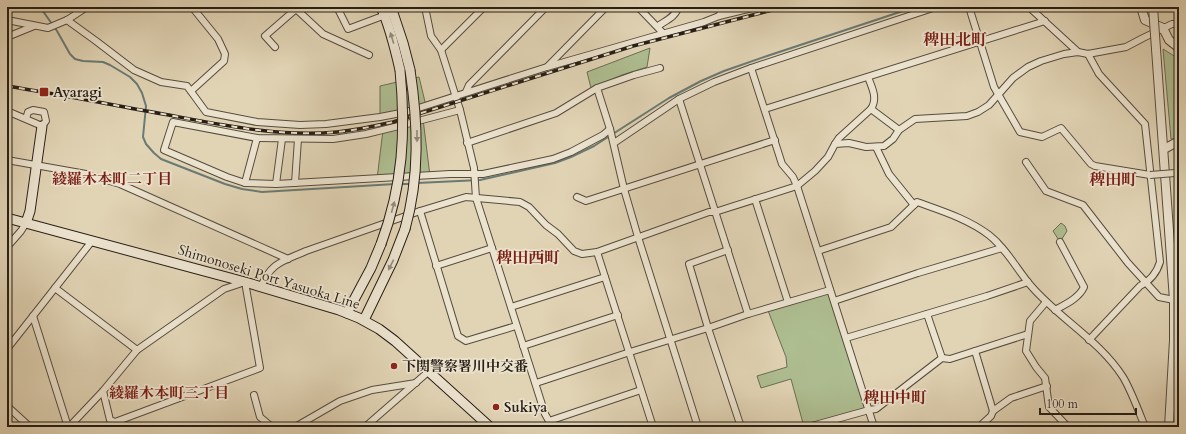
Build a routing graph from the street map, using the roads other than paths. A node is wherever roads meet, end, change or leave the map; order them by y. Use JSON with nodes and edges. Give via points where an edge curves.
{"nodes":[{"id":1,"x":87,"y":7,"type":"edge"},
{"id":2,"x":192,"y":7,"type":"edge"},
{"id":3,"x":286,"y":7,"type":"edge"},
{"id":4,"x":337,"y":7,"type":"edge"},
{"id":5,"x":426,"y":7,"type":"edge"},
{"id":6,"x":484,"y":7,"type":"edge"},
{"id":7,"x":546,"y":7,"type":"edge"},
{"id":8,"x":606,"y":7,"type":"edge"},
{"id":9,"x":638,"y":7,"type":"edge"},
{"id":10,"x":678,"y":7,"type":"edge"},
{"id":11,"x":725,"y":7,"type":"edge"},
{"id":12,"x":756,"y":7,"type":"edge"},
{"id":13,"x":936,"y":7,"type":"edge"},
{"id":14,"x":969,"y":7,"type":"edge"},
{"id":15,"x":1029,"y":7,"type":"edge"},
{"id":16,"x":1142,"y":7,"type":"edge"},
{"id":17,"x":1152,"y":7,"type":"edge"},
{"id":18,"x":294,"y":10,"type":"edge"},
{"id":19,"x":387,"y":10,"type":"edge"},
{"id":20,"x":719,"y":16,"type":"junction"},
{"id":21,"x":7,"y":20,"type":"edge"},
{"id":22,"x":67,"y":20,"type":"junction"},
{"id":23,"x":1045,"y":22,"type":"junction"},
{"id":24,"x":1179,"y":24,"type":"edge"},
{"id":25,"x":34,"y":26,"type":"junction"},
{"id":26,"x":658,"y":26,"type":"junction"},
{"id":27,"x":1163,"y":28,"type":"junction"},
{"id":28,"x":663,"y":33,"type":"junction"},
{"id":29,"x":7,"y":37,"type":"edge"},
{"id":30,"x":980,"y":41,"type":"junction"},
{"id":31,"x":275,"y":47,"type":"dead end"},
{"id":32,"x":1179,"y":48,"type":"edge"},
{"id":33,"x":441,"y":50,"type":"junction"},
{"id":34,"x":1078,"y":52,"type":"junction"},
{"id":35,"x":1088,"y":54,"type":"junction"},
{"id":36,"x":368,"y":56,"type":"dead end"},
{"id":37,"x":547,"y":67,"type":"junction"},
{"id":38,"x":660,"y":68,"type":"dead end"},
{"id":39,"x":751,"y":68,"type":"junction"},
{"id":40,"x":405,"y":70,"type":"junction"},
{"id":41,"x":868,"y":77,"type":"junction"},
{"id":42,"x":597,"y":88,"type":"junction"},
{"id":43,"x":191,"y":91,"type":"junction"},
{"id":44,"x":466,"y":92,"type":"junction"},
{"id":45,"x":1000,"y":95,"type":"junction"},
{"id":46,"x":455,"y":96,"type":"junction"},
{"id":47,"x":679,"y":100,"type":"junction"},
{"id":48,"x":766,"y":109,"type":"junction"},
{"id":49,"x":871,"y":109,"type":"junction"},
{"id":50,"x":460,"y":110,"type":"junction"},
{"id":51,"x":7,"y":111,"type":"edge"},
{"id":52,"x":26,"y":119,"type":"junction"},
{"id":53,"x":42,"y":126,"type":"junction"},
{"id":54,"x":611,"y":130,"type":"junction"},
{"id":55,"x":899,"y":130,"type":"junction"},
{"id":56,"x":257,"y":138,"type":"junction"},
{"id":57,"x":282,"y":139,"type":"junction"},
{"id":58,"x":298,"y":139,"type":"junction"},
{"id":59,"x":775,"y":140,"type":"junction"},
{"id":60,"x":613,"y":141,"type":"junction"},
{"id":61,"x":1179,"y":141,"type":"edge"},
{"id":62,"x":467,"y":142,"type":"junction"},
{"id":63,"x":835,"y":144,"type":"junction"},
{"id":64,"x":876,"y":147,"type":"junction"},
{"id":65,"x":1164,"y":149,"type":"junction"},
{"id":66,"x":7,"y":160,"type":"edge"},
{"id":67,"x":1026,"y":162,"type":"dead end"},
{"id":68,"x":699,"y":164,"type":"junction"},
{"id":69,"x":36,"y":166,"type":"junction"},
{"id":70,"x":1177,"y":174,"type":"edge"},
{"id":71,"x":1150,"y":175,"type":"junction"},
{"id":72,"x":474,"y":178,"type":"junction"},
{"id":73,"x":245,"y":183,"type":"junction"},
{"id":74,"x":295,"y":183,"type":"junction"},
{"id":75,"x":276,"y":184,"type":"junction"},
{"id":76,"x":797,"y":186,"type":"junction"},
{"id":77,"x":624,"y":189,"type":"junction"},
{"id":78,"x":577,"y":197,"type":"dead end"},
{"id":79,"x":476,"y":198,"type":"junction"},
{"id":80,"x":755,"y":199,"type":"junction"},
{"id":81,"x":914,"y":205,"type":"junction"},
{"id":82,"x":420,"y":211,"type":"junction"},
{"id":83,"x":715,"y":212,"type":"junction"},
{"id":84,"x":7,"y":218,"type":"edge"},
{"id":85,"x":26,"y":223,"type":"junction"},
{"id":86,"x":638,"y":237,"type":"junction"},
{"id":87,"x":92,"y":241,"type":"junction"},
{"id":88,"x":1060,"y":242,"type":"dead end"},
{"id":89,"x":7,"y":247,"type":"edge"},
{"id":90,"x":492,"y":248,"type":"junction"},
{"id":91,"x":1002,"y":248,"type":"junction"},
{"id":92,"x":728,"y":250,"type":"junction"},
{"id":93,"x":818,"y":251,"type":"junction"},
{"id":94,"x":597,"y":252,"type":"junction"},
{"id":95,"x":288,"y":259,"type":"junction"},
{"id":96,"x":436,"y":266,"type":"junction"},
{"id":97,"x":605,"y":277,"type":"junction"},
{"id":98,"x":245,"y":282,"type":"junction"},
{"id":99,"x":1028,"y":282,"type":"junction"},
{"id":100,"x":1146,"y":283,"type":"junction"},
{"id":101,"x":261,"y":287,"type":"junction"},
{"id":102,"x":55,"y":288,"type":"junction"},
{"id":103,"x":830,"y":290,"type":"junction"},
{"id":104,"x":834,"y":301,"type":"junction"},
{"id":105,"x":1176,"y":301,"type":"edge"},
{"id":106,"x":788,"y":302,"type":"junction"},
{"id":107,"x":1046,"y":302,"type":"junction"},
{"id":108,"x":511,"y":306,"type":"junction"},
{"id":109,"x":1055,"y":310,"type":"junction"},
{"id":110,"x":347,"y":313,"type":"junction"},
{"id":111,"x":748,"y":314,"type":"junction"},
{"id":112,"x":927,"y":314,"type":"junction"},
{"id":113,"x":618,"y":315,"type":"junction"},
{"id":114,"x":33,"y":316,"type":"junction"},
{"id":115,"x":364,"y":320,"type":"junction"},
{"id":116,"x":516,"y":326,"type":"junction"},
{"id":117,"x":708,"y":328,"type":"junction"},
{"id":118,"x":1028,"y":334,"type":"junction"},
{"id":119,"x":846,"y":338,"type":"junction"},
{"id":120,"x":671,"y":339,"type":"junction"},
{"id":121,"x":1088,"y":340,"type":"junction"},
{"id":122,"x":523,"y":346,"type":"junction"},
{"id":123,"x":7,"y":349,"type":"edge"},
{"id":124,"x":137,"y":350,"type":"junction"},
{"id":125,"x":975,"y":351,"type":"junction"},
{"id":126,"x":630,"y":352,"type":"junction"},
{"id":127,"x":942,"y":358,"type":"junction"},
{"id":128,"x":428,"y":372,"type":"junction"},
{"id":129,"x":416,"y":383,"type":"junction"},
{"id":130,"x":536,"y":384,"type":"junction"},
{"id":131,"x":1047,"y":386,"type":"junction"},
{"id":132,"x":641,"y":390,"type":"junction"},
{"id":133,"x":103,"y":391,"type":"junction"},
{"id":134,"x":254,"y":395,"type":"dead end"},
{"id":135,"x":7,"y":406,"type":"edge"},
{"id":136,"x":869,"y":410,"type":"junction"},
{"id":137,"x":993,"y":411,"type":"junction"},
{"id":138,"x":30,"y":427,"type":"edge"},
{"id":139,"x":68,"y":427,"type":"edge"},
{"id":140,"x":272,"y":427,"type":"edge"},
{"id":141,"x":295,"y":427,"type":"edge"},
{"id":142,"x":365,"y":427,"type":"edge"},
{"id":143,"x":490,"y":427,"type":"edge"},
{"id":144,"x":653,"y":427,"type":"edge"},
{"id":145,"x":698,"y":427,"type":"edge"},
{"id":146,"x":741,"y":427,"type":"edge"},
{"id":147,"x":808,"y":427,"type":"edge"},
{"id":148,"x":874,"y":427,"type":"edge"},
{"id":149,"x":979,"y":427,"type":"edge"},
{"id":150,"x":1068,"y":427,"type":"edge"},
{"id":151,"x":1145,"y":427,"type":"edge"},
{"id":152,"x":1169,"y":427,"type":"edge"}],
"edges":[{"from":1,"to":22,"type":"street"},
{"from":2,"to":43,"type":"street","via":[[218,39],[225,54],[224,61]]},
{"from":3,"to":18,"type":"street"},
{"from":4,"to":19,"type":"street","via":[[348,29]]},
{"from":5,"to":33,"type":"street","via":[[432,36]]},
{"from":6,"to":33,"type":"street"},
{"from":7,"to":44,"type":"street","via":[[469,85]]},
{"from":8,"to":37,"type":"street"},
{"from":9,"to":26,"type":"street"},
{"from":10,"to":26,"type":"street","via":[[673,16]]},
{"from":11,"to":20,"type":"street"},
{"from":12,"to":20,"type":"street"},
{"from":13,"to":39,"type":"street"},
{"from":14,"to":30,"type":"street"},
{"from":15,"to":23,"type":"street"},
{"from":16,"to":27,"type":"street","via":[[1145,20]]},
{"from":17,"to":65,"type":"street","bridge":true},
{"from":18,"to":31,"type":"street","via":[[264,36]]},
{"from":18,"to":36,"type":"street","via":[[323,34]]},
{"from":19,"to":40,"type":"main road","via":[[394,41]]},
{"from":20,"to":28,"type":"street"},
{"from":21,"to":25,"type":"street"},
{"from":22,"to":25,"type":"street","via":[[49,28]]},
{"from":22,"to":43,"type":"street","via":[[134,70],[161,82],[187,86]]},
{"from":23,"to":30,"type":"street"},
{"from":23,"to":34,"type":"street"},
{"from":24,"to":27,"type":"street"},
{"from":25,"to":29,"type":"street"},
{"from":26,"to":28,"type":"street"},
{"from":27,"to":32,"type":"street","via":[[1169,40]]},
{"from":27,"to":35,"type":"street","via":[[1126,47]]},
{"from":28,"to":37,"type":"street"},
{"from":30,"to":41,"type":"street"},
{"from":30,"to":45,"type":"street","via":[[994,87]]},
{"from":33,"to":46,"type":"street"},
{"from":34,"to":35,"type":"street"},
{"from":34,"to":45,"type":"street","via":[[1050,58],[1028,67],[1013,78]]},
{"from":35,"to":71,"type":"street","via":[[1099,74],[1145,124]]},
{"from":37,"to":44,"type":"street"},
{"from":38,"to":42,"type":"street"},
{"from":39,"to":47,"type":"street","via":[[714,82]]},
{"from":39,"to":48,"type":"street"},
{"from":110,"to":40,"type":"main road","one_way":true,"bridge":true,"via":[[371,268],[394,202],[401,159]]},
{"from":40,"to":115,"type":"main road","one_way":true,"bridge":true,"via":[[415,100],[417,133],[411,209],[393,260]]},
{"from":41,"to":48,"type":"street"},
{"from":41,"to":49,"type":"street","via":[[875,99]]},
{"from":42,"to":54,"type":"street"},
{"from":42,"to":62,"type":"street","via":[[556,113]]},
{"from":43,"to":46,"type":"street","via":[[206,112],[257,122],[300,125],[380,118]]},
{"from":44,"to":46,"type":"street"},
{"from":45,"to":55,"type":"street","via":[[978,112],[966,116],[915,119]]},
{"from":45,"to":71,"type":"street","via":[[1020,132],[1042,136],[1061,128],[1091,164]]},
{"from":46,"to":50,"type":"street"},
{"from":47,"to":60,"type":"street"},
{"from":47,"to":68,"type":"street"},
{"from":48,"to":59,"type":"street"},
{"from":49,"to":55,"type":"street"},
{"from":49,"to":63,"type":"street"},
{"from":50,"to":58,"type":"street","via":[[366,134],[333,139]]},
{"from":50,"to":62,"type":"street"},
{"from":51,"to":52,"type":"street"},
{"from":52,"to":53,"type":"street"},
{"from":52,"to":53,"type":"street","via":[[28,112],[32,110],[44,112],[46,121]]},
{"from":53,"to":69,"type":"main road"},
{"from":54,"to":60,"type":"street"},
{"from":54,"to":72,"type":"street","via":[[553,159]]},
{"from":55,"to":64,"type":"street","via":[[884,146]]},
{"from":56,"to":57,"type":"street"},
{"from":56,"to":73,"type":"street"},
{"from":56,"to":73,"type":"street","via":[[173,122],[164,150]]},
{"from":57,"to":58,"type":"street"},
{"from":57,"to":75,"type":"street"},
{"from":58,"to":74,"type":"street"},
{"from":59,"to":68,"type":"street"},
{"from":59,"to":76,"type":"street","via":[[782,164],[793,176]]},
{"from":60,"to":77,"type":"street"},
{"from":61,"to":65,"type":"street"},
{"from":62,"to":72,"type":"street"},
{"from":63,"to":64,"type":"street"},
{"from":63,"to":76,"type":"street","via":[[816,171]]},
{"from":64,"to":81,"type":"street","via":[[889,174]]},
{"from":65,"to":105,"type":"street"},
{"from":66,"to":69,"type":"street"},
{"from":67,"to":100,"type":"street","via":[[1046,191],[1083,205]]},
{"from":68,"to":77,"type":"street"},
{"from":68,"to":83,"type":"street"},
{"from":69,"to":85,"type":"main road"},
{"from":69,"to":95,"type":"street","via":[[86,174],[120,184]]},
{"from":70,"to":71,"type":"street","bridge":true},
{"from":71,"to":100,"type":"street","via":[[1160,262],[1158,270]]},
{"from":72,"to":74,"type":"street"},
{"from":72,"to":79,"type":"street"},
{"from":73,"to":75,"type":"street"},
{"from":74,"to":75,"type":"street"},
{"from":76,"to":80,"type":"street"},
{"from":76,"to":93,"type":"street"},
{"from":77,"to":78,"type":"street","via":[[586,200]]},
{"from":77,"to":86,"type":"street"},
{"from":79,"to":82,"type":"street","via":[[466,197]]},
{"from":79,"to":90,"type":"street"},
{"from":79,"to":94,"type":"street","via":[[520,202],[529,207],[574,251],[582,254]]},
{"from":80,"to":83,"type":"street"},
{"from":80,"to":106,"type":"street"},
{"from":81,"to":91,"type":"street","via":[[917,202],[976,226]]},
{"from":81,"to":93,"type":"street","via":[[891,227]]},
{"from":82,"to":95,"type":"street"},
{"from":82,"to":96,"type":"street"},
{"from":83,"to":86,"type":"street"},
{"from":83,"to":92,"type":"street"},
{"from":84,"to":85,"type":"main road","name":"Shimonoseki Port Yasuoka Line"},
{"from":85,"to":87,"type":"main road","name":"Shimonoseki Port Yasuoka Line"},
{"from":85,"to":89,"type":"street"},
{"from":86,"to":94,"type":"street"},
{"from":86,"to":120,"type":"street"},
{"from":87,"to":98,"type":"main road","name":"Shimonoseki Port Yasuoka Line"},
{"from":87,"to":102,"type":"street"},
{"from":88,"to":109,"type":"street","via":[[1084,287],[1070,302]]},
{"from":90,"to":96,"type":"street"},
{"from":90,"to":108,"type":"street"},
{"from":91,"to":99,"type":"street"},
{"from":91,"to":104,"type":"street"},
{"from":92,"to":111,"type":"street"},
{"from":92,"to":117,"type":"street","via":[[689,264]]},
{"from":93,"to":103,"type":"street"},
{"from":94,"to":97,"type":"street"},
{"from":95,"to":101,"type":"street","via":[[273,267]]},
{"from":96,"to":116,"type":"street","via":[[458,336],[466,341]]},
{"from":97,"to":108,"type":"street"},
{"from":97,"to":113,"type":"street"},
{"from":98,"to":101,"type":"main road","name":"Shimonoseki Port Yasuoka Line"},
{"from":98,"to":124,"type":"street","via":[[224,289]]},
{"from":98,"to":133,"type":"street","via":[[260,368],[115,422],[110,420]]},
{"from":99,"to":107,"type":"street"},
{"from":99,"to":112,"type":"street"},
{"from":100,"to":105,"type":"street","via":[[1159,297]]},
{"from":100,"to":121,"type":"street","via":[[1140,286]]},
{"from":101,"to":110,"type":"main road","name":"Shimonoseki Port Yasuoka Line"},
{"from":102,"to":114,"type":"street"},
{"from":102,"to":124,"type":"street"},
{"from":103,"to":104,"type":"street"},
{"from":103,"to":106,"type":"street"},
{"from":104,"to":119,"type":"street"},
{"from":105,"to":152,"type":"street"},
{"from":106,"to":111,"type":"street"},
{"from":107,"to":109,"type":"street"},
{"from":107,"to":118,"type":"street","via":[[1030,321]]},
{"from":108,"to":116,"type":"street"},
{"from":109,"to":121,"type":"street"},
{"from":110,"to":115,"type":"main road","name":"Shimonoseki Port Yasuoka Line"},
{"from":111,"to":117,"type":"street"},
{"from":112,"to":119,"type":"street"},
{"from":112,"to":127,"type":"street"},
{"from":113,"to":122,"type":"street"},
{"from":113,"to":126,"type":"street"},
{"from":114,"to":123,"type":"street"},
{"from":114,"to":139,"type":"street"},
{"from":115,"to":128,"type":"main road","name":"Shimonoseki Port Yasuoka Line","via":[[395,341]]},
{"from":116,"to":122,"type":"street"},
{"from":117,"to":120,"type":"street"},
{"from":117,"to":146,"type":"street"},
{"from":118,"to":125,"type":"street"},
{"from":118,"to":131,"type":"street","via":[[1026,351],[1045,378]]},
{"from":119,"to":136,"type":"street"},
{"from":120,"to":126,"type":"street"},
{"from":120,"to":145,"type":"street"},
{"from":121,"to":151,"type":"street","via":[[1110,360],[1124,378]]},
{"from":122,"to":130,"type":"street"},
{"from":124,"to":133,"type":"street"},
{"from":125,"to":127,"type":"street","via":[[950,359]]},
{"from":125,"to":137,"type":"street"},
{"from":126,"to":130,"type":"street"},
{"from":126,"to":132,"type":"street"},
{"from":127,"to":136,"type":"street","via":[[876,409]]},
{"from":128,"to":129,"type":"street"},
{"from":128,"to":143,"type":"main road","name":"Shimonoseki Port Yasuoka Line"},
{"from":129,"to":141,"type":"street","via":[[372,390],[340,401]]},
{"from":129,"to":142,"type":"street"},
{"from":130,"to":132,"type":"street","via":[[549,420]]},
{"from":131,"to":137,"type":"street","via":[[1011,398]]},
{"from":131,"to":150,"type":"street","via":[[1049,407]]},
{"from":132,"to":144,"type":"street"},
{"from":133,"to":139,"type":"street"},
{"from":134,"to":140,"type":"street","via":[[260,417]]},
{"from":135,"to":138,"type":"street"},
{"from":136,"to":147,"type":"street"},
{"from":136,"to":148,"type":"street"},
{"from":137,"to":149,"type":"street"}]}
